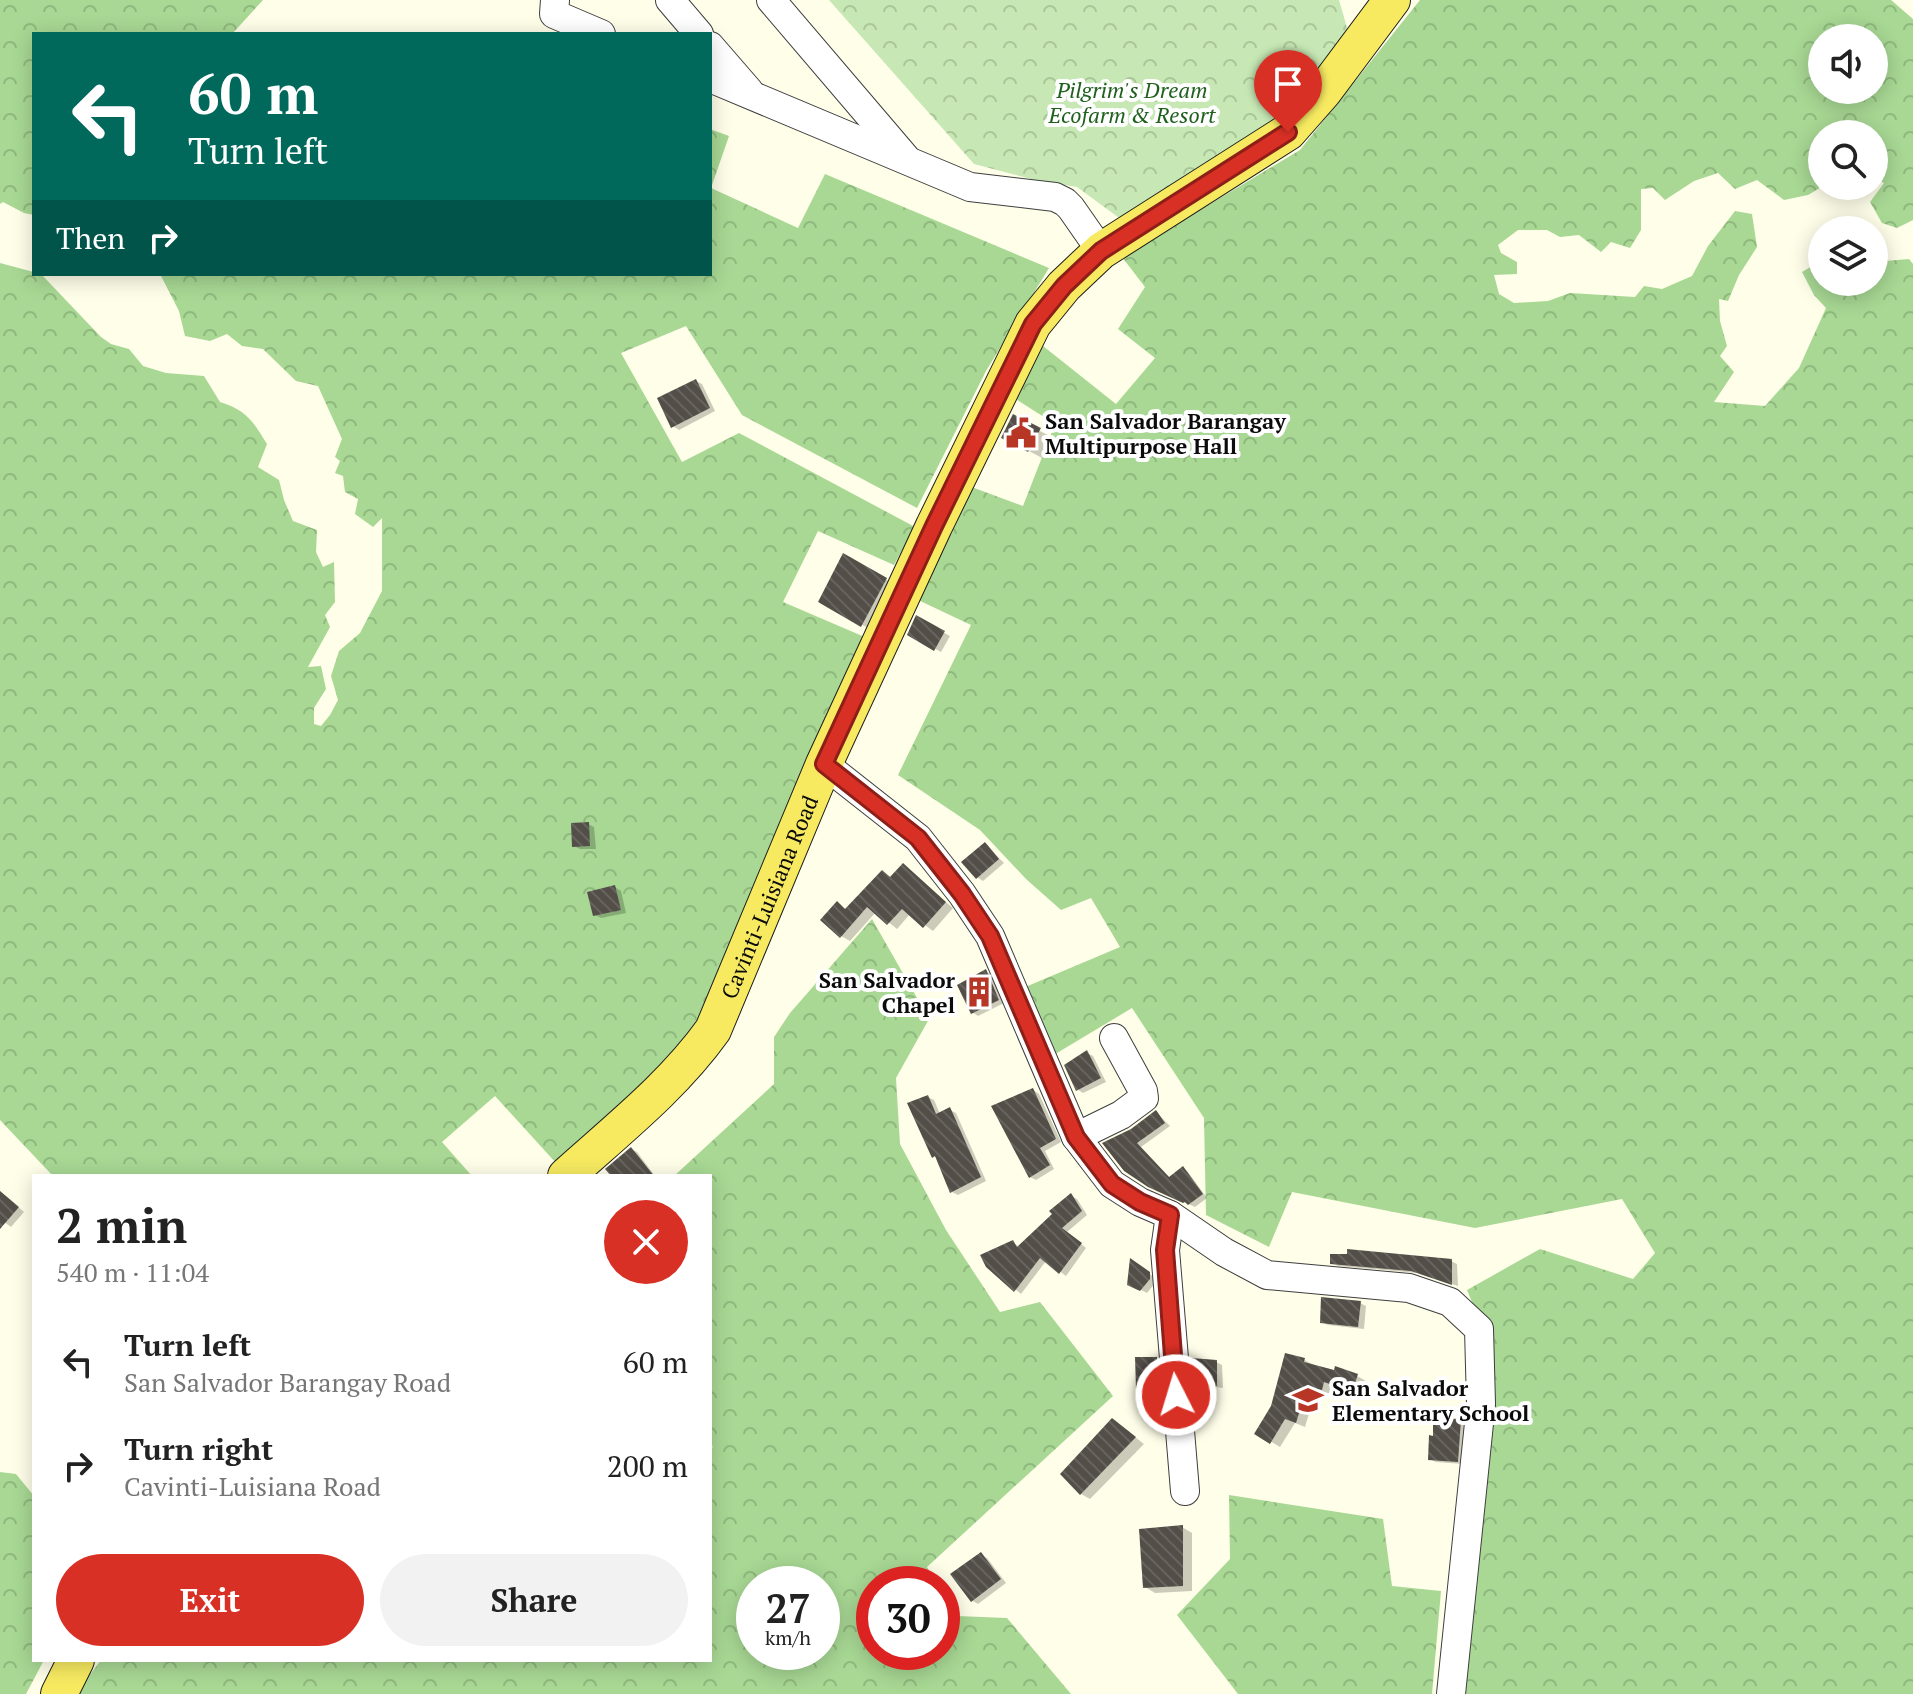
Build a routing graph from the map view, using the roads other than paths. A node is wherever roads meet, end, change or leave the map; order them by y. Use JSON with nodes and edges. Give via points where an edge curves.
{"nodes":[{"id":1,"x":555,"y":0,"type":"edge"},
{"id":2,"x":670,"y":0,"type":"edge"},
{"id":3,"x":771,"y":0,"type":"edge"},
{"id":4,"x":1392,"y":0,"type":"edge"},
{"id":5,"x":596,"y":32,"type":"edge"},
{"id":6,"x":697,"y":32,"type":"edge"},
{"id":7,"x":712,"y":48,"type":"edge"},
{"id":8,"x":712,"y":79,"type":"edge"},
{"id":9,"x":753,"y":96,"type":"junction"},
{"id":10,"x":911,"y":163,"type":"junction"},
{"id":11,"x":1101,"y":251,"type":"junction"},
{"id":12,"x":824,"y":764,"type":"junction"},
{"id":13,"x":1114,"y":1038,"type":"dead end"},
{"id":14,"x":1076,"y":1137,"type":"junction"},
{"id":15,"x":568,"y":1174,"type":"edge"},
{"id":16,"x":1170,"y":1215,"type":"junction"},
{"id":17,"x":1185,"y":1491,"type":"dead end"},
{"id":18,"x":75,"y":1662,"type":"edge"},
{"id":19,"x":59,"y":1694,"type":"edge"},
{"id":20,"x":1451,"y":1694,"type":"edge"}],
"edges":[{"from":1,"to":5,"type":"street","via":[[554,14]]},
{"from":2,"to":6,"type":"street"},
{"from":3,"to":10,"type":"street"},
{"from":4,"to":11,"type":"main road","name":"Cavinti-Luisiana Road","via":[[1288,132]]},
{"from":7,"to":9,"type":"street"},
{"from":8,"to":9,"type":"street"},
{"from":9,"to":10,"type":"street"},
{"from":10,"to":11,"type":"street","via":[[970,187],[1055,197],[1065,202]]},
{"from":11,"to":12,"type":"main road","name":"Cavinti-Luisiana Road","via":[[1033,324]]},
{"from":12,"to":14,"type":"street","via":[[918,838],[962,894],[990,936]]},
{"from":12,"to":15,"type":"main road","name":"Cavinti-Luisiana Road","via":[[713,1030],[684,1067]]},
{"from":13,"to":14,"type":"street","via":[[1144,1098]]},
{"from":14,"to":16,"type":"street","via":[[1112,1184]]},
{"from":16,"to":17,"type":"street","via":[[1165,1250]]},
{"from":16,"to":20,"type":"street","via":[[1267,1275],[1409,1288],[1450,1302],[1479,1329],[1481,1404]]},
{"from":18,"to":19,"type":"main road"}]}
